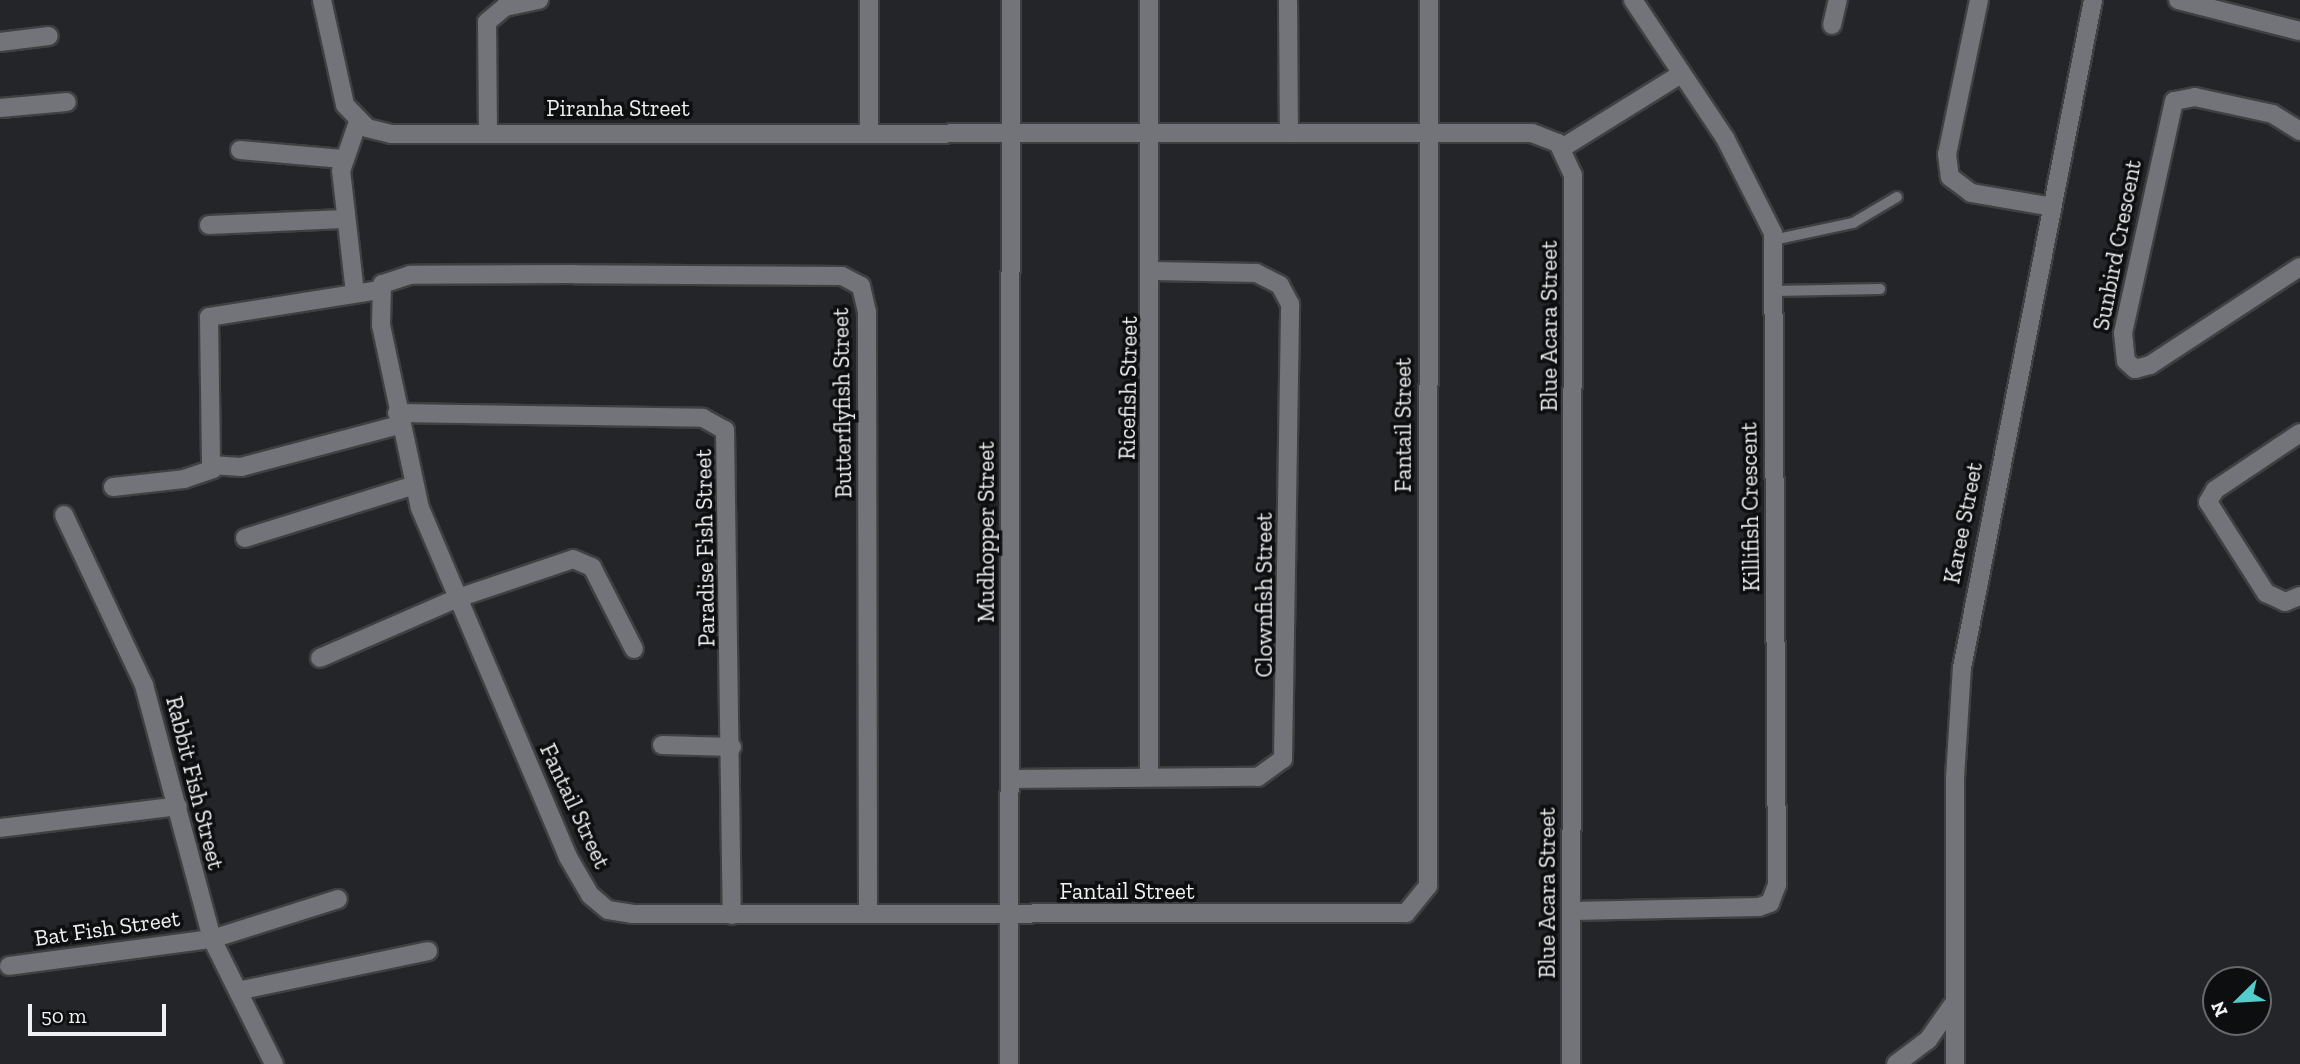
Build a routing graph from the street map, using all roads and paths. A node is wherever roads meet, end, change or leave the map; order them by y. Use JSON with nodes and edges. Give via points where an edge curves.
{"nodes":[{"id":1,"x":322,"y":0,"type":"edge"},
{"id":2,"x":539,"y":0,"type":"edge"},
{"id":3,"x":869,"y":0,"type":"edge"},
{"id":4,"x":1010,"y":0,"type":"edge"},
{"id":5,"x":1149,"y":0,"type":"edge"},
{"id":6,"x":1289,"y":0,"type":"edge"},
{"id":7,"x":1429,"y":0,"type":"edge"},
{"id":8,"x":1633,"y":0,"type":"edge"},
{"id":9,"x":1838,"y":0,"type":"edge"},
{"id":10,"x":1979,"y":0,"type":"edge"},
{"id":11,"x":2094,"y":0,"type":"edge"},
{"id":12,"x":2178,"y":0,"type":"edge"},
{"id":13,"x":1832,"y":25,"type":"dead end"},
{"id":14,"x":2300,"y":31,"type":"edge"},
{"id":15,"x":50,"y":36,"type":"dead end"},
{"id":16,"x":0,"y":42,"type":"edge"},
{"id":17,"x":1681,"y":74,"type":"junction"},
{"id":18,"x":67,"y":102,"type":"dead end"},
{"id":19,"x":0,"y":108,"type":"edge"},
{"id":20,"x":358,"y":122,"type":"junction"},
{"id":21,"x":2300,"y":131,"type":"edge"},
{"id":22,"x":869,"y":132,"type":"junction"},
{"id":23,"x":1149,"y":132,"type":"junction"},
{"id":24,"x":488,"y":133,"type":"junction"},
{"id":25,"x":1289,"y":133,"type":"junction"},
{"id":26,"x":1009,"y":134,"type":"junction"},
{"id":27,"x":1426,"y":134,"type":"junction"},
{"id":28,"x":1562,"y":148,"type":"junction"},
{"id":29,"x":240,"y":150,"type":"dead end"},
{"id":30,"x":343,"y":159,"type":"junction"},
{"id":31,"x":1897,"y":197,"type":"dead end"},
{"id":32,"x":2052,"y":207,"type":"junction"},
{"id":33,"x":344,"y":219,"type":"junction"},
{"id":34,"x":209,"y":225,"type":"dead end"},
{"id":35,"x":1773,"y":240,"type":"junction"},
{"id":36,"x":2300,"y":267,"type":"edge"},
{"id":37,"x":1154,"y":271,"type":"junction"},
{"id":38,"x":383,"y":285,"type":"junction"},
{"id":39,"x":1880,"y":289,"type":"dead end"},
{"id":40,"x":1773,"y":291,"type":"junction"},
{"id":41,"x":355,"y":293,"type":"junction"},
{"id":42,"x":398,"y":419,"type":"junction"},
{"id":43,"x":2300,"y":433,"type":"edge"},
{"id":44,"x":213,"y":469,"type":"junction"},
{"id":45,"x":412,"y":486,"type":"junction"},
{"id":46,"x":113,"y":487,"type":"dead end"},
{"id":47,"x":64,"y":515,"type":"dead end"},
{"id":48,"x":245,"y":538,"type":"dead end"},
{"id":49,"x":2300,"y":596,"type":"edge"},
{"id":50,"x":458,"y":598,"type":"junction"},
{"id":51,"x":634,"y":649,"type":"dead end"},
{"id":52,"x":320,"y":658,"type":"dead end"},
{"id":53,"x":662,"y":745,"type":"dead end"},
{"id":54,"x":732,"y":747,"type":"junction"},
{"id":55,"x":1149,"y":777,"type":"junction"},
{"id":56,"x":1011,"y":779,"type":"junction"},
{"id":57,"x":178,"y":806,"type":"junction"},
{"id":58,"x":0,"y":828,"type":"edge"},
{"id":59,"x":338,"y":899,"type":"dead end"},
{"id":60,"x":1572,"y":911,"type":"junction"},
{"id":61,"x":868,"y":914,"type":"junction"},
{"id":62,"x":732,"y":915,"type":"junction"},
{"id":63,"x":1009,"y":915,"type":"junction"},
{"id":64,"x":212,"y":939,"type":"junction"},
{"id":65,"x":428,"y":951,"type":"dead end"},
{"id":66,"x":9,"y":966,"type":"dead end"},
{"id":67,"x":242,"y":990,"type":"junction"},
{"id":68,"x":1954,"y":1003,"type":"junction"},
{"id":69,"x":274,"y":1064,"type":"edge"},
{"id":70,"x":1009,"y":1064,"type":"edge"},
{"id":71,"x":1571,"y":1064,"type":"edge"},
{"id":72,"x":1896,"y":1064,"type":"edge"},
{"id":73,"x":1955,"y":1064,"type":"edge"}],
"edges":[{"from":1,"to":20,"type":"street","via":[[341,94]]},
{"from":2,"to":24,"type":"street","via":[[505,7],[487,22]]},
{"from":3,"to":22,"type":"street"},
{"from":4,"to":26,"type":"street","name":"Mudhopper Street"},
{"from":5,"to":23,"type":"street","name":"Ricefish Street"},
{"from":6,"to":25,"type":"street"},
{"from":7,"to":27,"type":"street","name":"Fantail Street"},
{"from":8,"to":17,"type":"street","name":"Killifish Crescent"},
{"from":9,"to":13,"type":"street"},
{"from":10,"to":32,"type":"street","via":[[1947,154],[1950,177],[1971,193]]},
{"from":11,"to":32,"type":"street","name":"Karee Street"},
{"from":12,"to":14,"type":"street"},
{"from":15,"to":16,"type":"street"},
{"from":17,"to":28,"type":"street"},
{"from":17,"to":35,"type":"street","name":"Killifish Crescent","via":[[1725,138],[1769,219]]},
{"from":18,"to":19,"type":"street"},
{"from":20,"to":24,"type":"street","name":"Piranha Street","via":[[391,134]]},
{"from":20,"to":30,"type":"street"},
{"from":21,"to":36,"type":"street","name":"Sunbird Crescent","via":[[2273,114],[2195,97],[2174,101],[2123,333],[2129,366],[2150,365]]},
{"from":22,"to":24,"type":"street","name":"Piranha Street"},
{"from":22,"to":26,"type":"street","name":"Piranha Street"},
{"from":23,"to":25,"type":"street"},
{"from":23,"to":26,"type":"street"},
{"from":23,"to":37,"type":"street","name":"Ricefish Street"},
{"from":25,"to":27,"type":"street"},
{"from":26,"to":56,"type":"street","name":"Mudhopper Street"},
{"from":27,"to":28,"type":"street","via":[[1539,134]]},
{"from":27,"to":63,"type":"street","name":"Fantail Street","via":[[1424,897],[1411,911],[1391,916]]},
{"from":28,"to":60,"type":"street","name":"Blue Acara Street","via":[[1573,188]]},
{"from":29,"to":30,"type":"street"},
{"from":30,"to":33,"type":"street"},
{"from":31,"to":35,"type":"lane","via":[[1853,223]]},
{"from":32,"to":68,"type":"street","name":"Karee Street","via":[[1960,687]]},
{"from":33,"to":34,"type":"street"},
{"from":33,"to":41,"type":"street"},
{"from":35,"to":40,"type":"street","name":"Killifish Crescent"},
{"from":37,"to":55,"type":"street","name":"Ricefish Street"},
{"from":37,"to":55,"type":"street","name":"Clownfish Street","via":[[1256,273],[1273,279],[1288,296],[1288,659],[1287,741],[1274,770],[1258,777]]},
{"from":38,"to":41,"type":"street","name":"Butterflyfish Street"},
{"from":38,"to":42,"type":"street","name":"Fantail Street"},
{"from":38,"to":61,"type":"street","name":"Butterflyfish Street","via":[[424,275],[842,276],[861,286],[867,312]]},
{"from":39,"to":40,"type":"lane"},
{"from":40,"to":60,"type":"street","name":"Killifish Crescent","via":[[1776,893],[1770,903],[1752,908]]},
{"from":41,"to":44,"type":"street","name":"Butterflyfish Street","via":[[209,317]]},
{"from":42,"to":44,"type":"street","name":"Paradise Fish Street"},
{"from":42,"to":45,"type":"street","name":"Fantail Street"},
{"from":42,"to":54,"type":"street","name":"Paradise Fish Street","via":[[689,417],[719,424],[729,438]]},
{"from":43,"to":49,"type":"street","via":[[2215,490],[2208,502],[2266,593],[2285,602]]},
{"from":44,"to":46,"type":"street","name":"Paradise Fish Street","via":[[184,479]]},
{"from":45,"to":48,"type":"street"},
{"from":45,"to":50,"type":"street","name":"Fantail Street"},
{"from":47,"to":57,"type":"street","name":"Rabbit Fish Street","via":[[140,674]]},
{"from":50,"to":51,"type":"street","via":[[551,562],[581,559],[592,567]]},
{"from":50,"to":52,"type":"street"},
{"from":50,"to":62,"type":"street","name":"Fantail Street","via":[[568,857],[590,895],[617,912]]},
{"from":53,"to":54,"type":"street"},
{"from":54,"to":62,"type":"street","name":"Paradise Fish Street"},
{"from":55,"to":56,"type":"street","name":"Clownfish Street"},
{"from":56,"to":63,"type":"street","name":"Mudhopper Street"},
{"from":57,"to":58,"type":"street"},
{"from":57,"to":64,"type":"street","name":"Rabbit Fish Street"},
{"from":59,"to":64,"type":"street","name":"Bat Fish Street"},
{"from":60,"to":71,"type":"street","name":"Blue Acara Street"},
{"from":61,"to":62,"type":"street","name":"Fantail Street"},
{"from":61,"to":63,"type":"street","name":"Fantail Street"},
{"from":63,"to":70,"type":"street","name":"Mudhopper Street"},
{"from":64,"to":66,"type":"street","name":"Bat Fish Street"},
{"from":64,"to":67,"type":"street","name":"Rabbit Fish Street"},
{"from":65,"to":67,"type":"street"},
{"from":67,"to":69,"type":"street","name":"Rabbit Fish Street"},
{"from":68,"to":72,"type":"street","via":[[1928,1040]]},
{"from":68,"to":73,"type":"street","name":"Karee Street"}]}
